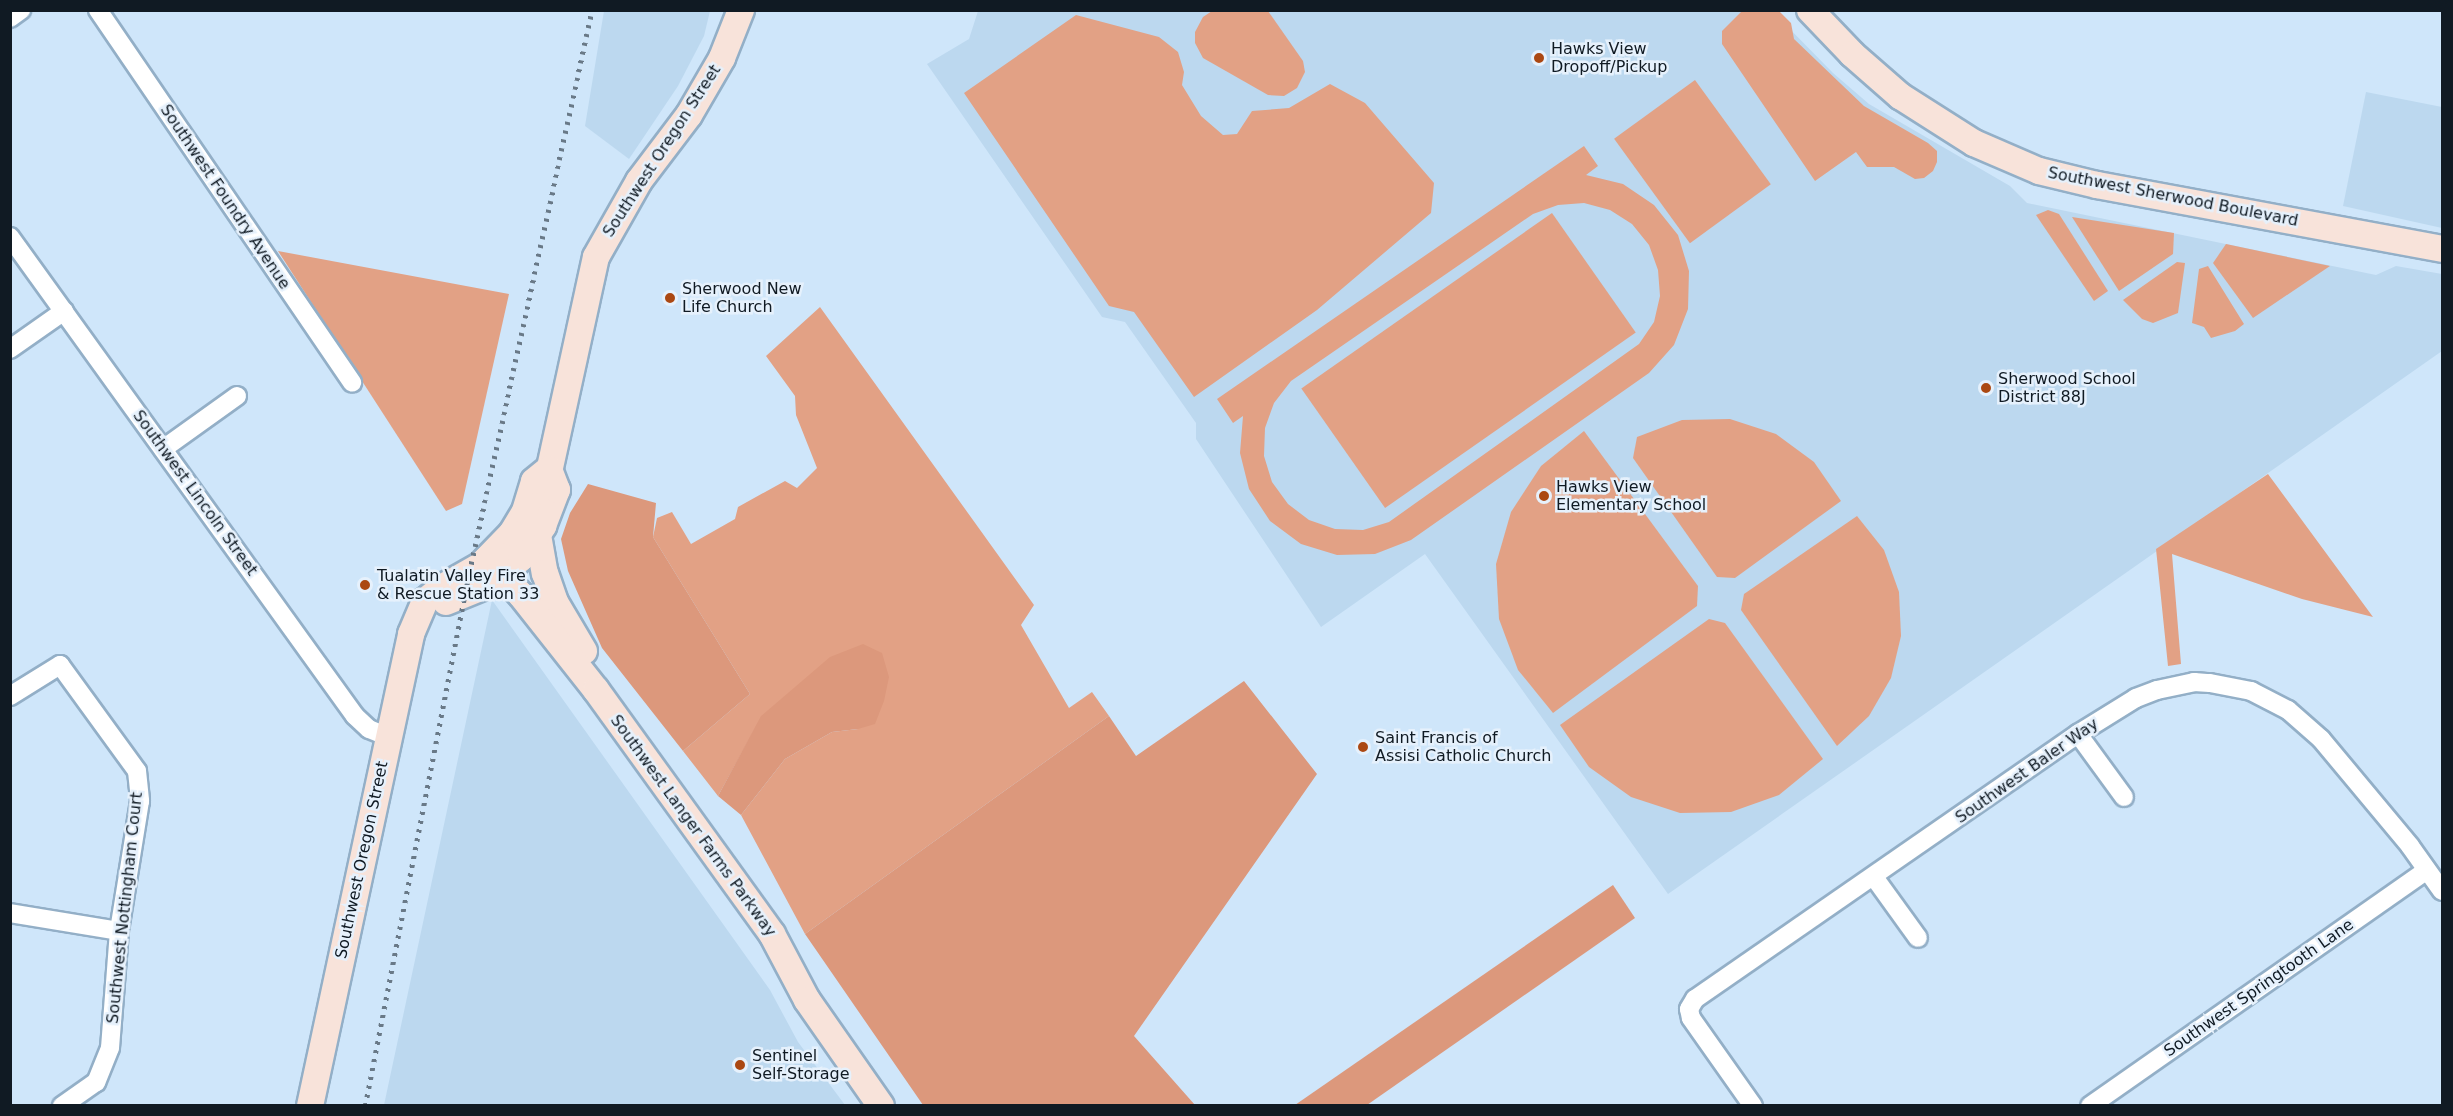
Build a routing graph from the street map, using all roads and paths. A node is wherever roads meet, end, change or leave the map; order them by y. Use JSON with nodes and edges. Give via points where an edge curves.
{"nodes":[{"id":1,"x":21,"y":10,"type":"edge"},
{"id":2,"x":98,"y":10,"type":"edge"},
{"id":3,"x":741,"y":10,"type":"edge"},
{"id":4,"x":1810,"y":10,"type":"edge"},
{"id":5,"x":10,"y":18,"type":"edge"},
{"id":6,"x":10,"y":237,"type":"edge"},
{"id":7,"x":2442,"y":249,"type":"edge"},
{"id":8,"x":64,"y":311,"type":"junction"},
{"id":9,"x":10,"y":349,"type":"edge"},
{"id":10,"x":352,"y":383,"type":"dead end"},
{"id":11,"x":237,"y":396,"type":"dead end"},
{"id":12,"x":163,"y":449,"type":"junction"},
{"id":13,"x":549,"y":469,"type":"junction"},
{"id":14,"x":538,"y":535,"type":"junction"},
{"id":15,"x":495,"y":568,"type":"junction"},
{"id":16,"x":596,"y":690,"type":"junction"},
{"id":17,"x":10,"y":696,"type":"edge"},
{"id":18,"x":2079,"y":734,"type":"junction"},
{"id":19,"x":389,"y":737,"type":"junction"},
{"id":20,"x":2124,"y":797,"type":"dead end"},
{"id":21,"x":2427,"y":870,"type":"junction"},
{"id":22,"x":1874,"y":878,"type":"junction"},
{"id":23,"x":2442,"y":891,"type":"edge"},
{"id":24,"x":10,"y":913,"type":"edge"},
{"id":25,"x":119,"y":931,"type":"junction"},
{"id":26,"x":1918,"y":938,"type":"dead end"},
{"id":27,"x":62,"y":1106,"type":"edge"},
{"id":28,"x":310,"y":1106,"type":"edge"},
{"id":29,"x":881,"y":1106,"type":"edge"},
{"id":30,"x":1753,"y":1106,"type":"edge"},
{"id":31,"x":2090,"y":1106,"type":"edge"}],
"edges":[{"from":1,"to":5,"type":"street"},
{"from":2,"to":10,"type":"street","name":"Southwest Foundry Avenue"},
{"from":3,"to":13,"type":"main road","name":"Southwest Oregon Street","via":[[726,49],[689,115],[639,181],[596,257]]},
{"from":4,"to":7,"type":"main road","name":"Southwest Sherwood Boulevard","via":[[1900,96],[1974,143],[2039,171],[2097,186]]},
{"from":6,"to":8,"type":"street","name":"Southwest Lincoln Street"},
{"from":8,"to":9,"type":"street"},
{"from":8,"to":12,"type":"street","name":"Southwest Lincoln Street"},
{"from":11,"to":12,"type":"street"},
{"from":12,"to":19,"type":"street","name":"Southwest Lincoln Street","via":[[355,716],[369,729]]},
{"from":13,"to":14,"type":"main road","name":"Southwest Oregon Street","via":[[557,490]]},
{"from":13,"to":15,"type":"main road","via":[[537,513],[521,539]]},
{"from":14,"to":15,"type":"main road","name":"Southwest Oregon Street","via":[[521,558]]},
{"from":14,"to":16,"type":"main road","via":[[555,602],[594,667]]},
{"from":15,"to":16,"type":"main road","name":"Southwest Langer Farms Parkway"},
{"from":15,"to":19,"type":"main road","name":"Southwest Oregon Street","via":[[486,586],[457,596],[420,617],[410,641]]},
{"from":16,"to":29,"type":"main road","name":"Southwest Langer Farms Parkway","via":[[772,934],[807,1000]]},
{"from":17,"to":25,"type":"street","name":"Southwest Nottingham Court","via":[[60,664],[137,771],[140,801]]},
{"from":18,"to":20,"type":"street"},
{"from":18,"to":21,"type":"street","name":"Southwest Baler Way","via":[[2136,698],[2157,690],[2202,682],[2251,691],[2288,710],[2321,739]]},
{"from":18,"to":22,"type":"street","name":"Southwest Baler Way"},
{"from":19,"to":28,"type":"main road","name":"Southwest Oregon Street"},
{"from":21,"to":23,"type":"street","name":"Southwest Baler Way"},
{"from":21,"to":31,"type":"street","name":"Southwest Springtooth Lane"},
{"from":22,"to":26,"type":"street"},
{"from":22,"to":30,"type":"street","name":"Southwest Baler Way","via":[[1695,999],[1689,1009],[1697,1027]]},
{"from":24,"to":25,"type":"street"},
{"from":25,"to":27,"type":"street","name":"Southwest Nottingham Court","via":[[110,1048],[96,1083]]}]}
